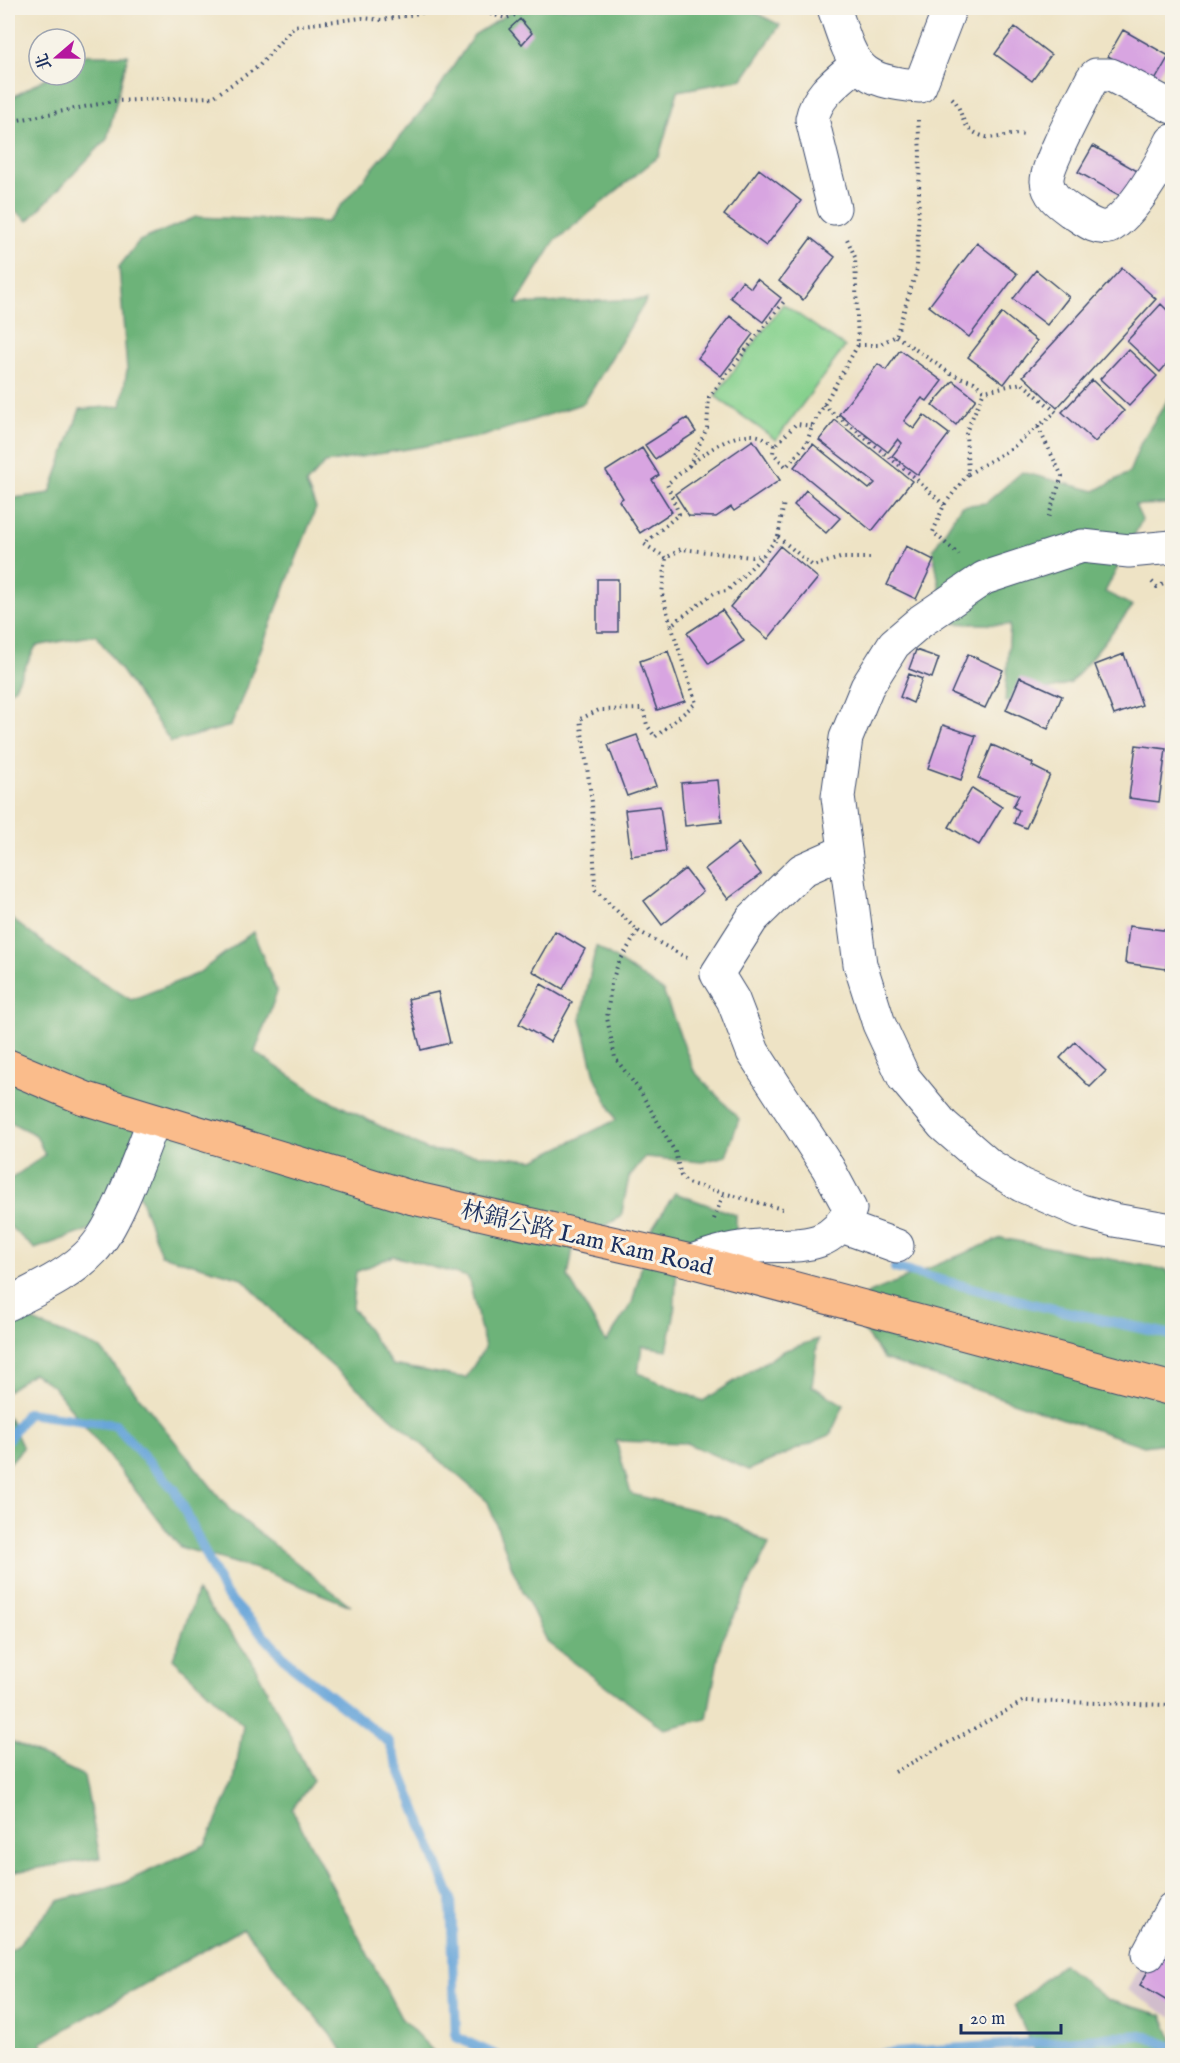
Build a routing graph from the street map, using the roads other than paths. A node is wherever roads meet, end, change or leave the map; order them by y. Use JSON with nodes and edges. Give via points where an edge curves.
{"nodes":[{"id":1,"x":834,"y":8,"type":"edge"},
{"id":2,"x":950,"y":8,"type":"edge"},
{"id":3,"x":857,"y":64,"type":"junction"},
{"id":4,"x":1173,"y":107,"type":"edge"},
{"id":5,"x":1169,"y":159,"type":"edge"},
{"id":6,"x":834,"y":208,"type":"road end"},
{"id":7,"x":1173,"y":547,"type":"edge"},
{"id":8,"x":845,"y":851,"type":"junction"},
{"id":9,"x":8,"y":1066,"type":"edge"},
{"id":10,"x":154,"y":1120,"type":"junction"},
{"id":11,"x":842,"y":1226,"type":"junction"},
{"id":12,"x":1173,"y":1230,"type":"edge"},
{"id":13,"x":897,"y":1246,"type":"dead end"},
{"id":14,"x":691,"y":1261,"type":"junction"},
{"id":15,"x":8,"y":1304,"type":"edge"},
{"id":16,"x":1173,"y":1389,"type":"edge"},
{"id":17,"x":1173,"y":1909,"type":"edge"},
{"id":18,"x":1148,"y":1954,"type":"dead end"}],
"edges":[{"from":1,"to":3,"type":"street","via":[[849,54]]},
{"from":2,"to":3,"type":"street","via":[[920,86],[880,81]]},
{"from":3,"to":6,"type":"street","via":[[822,96],[812,119]]},
{"from":4,"to":5,"type":"street","via":[[1102,73],[1092,79],[1047,179],[1057,201],[1096,227],[1104,228],[1122,217]]},
{"from":7,"to":8,"type":"street","via":[[1129,550],[1082,546],[984,578],[894,644],[867,687],[846,738],[838,797]]},
{"from":8,"to":11,"type":"street","via":[[802,870],[752,919],[717,974],[733,1000],[753,1052],[850,1209]]},
{"from":8,"to":12,"type":"street","via":[[860,964],[879,1024],[904,1078],[943,1125],[989,1165],[1037,1194],[1097,1216]]},
{"from":9,"to":10,"type":"main road","name":"林錦公路 Lam Kam Road","via":[[84,1098]]},
{"from":10,"to":14,"type":"main road","name":"林錦公路 Lam Kam Road","via":[[413,1198]]},
{"from":10,"to":15,"type":"street","via":[[108,1230],[95,1249],[53,1281]]},
{"from":11,"to":13,"type":"street"},
{"from":11,"to":14,"type":"street","via":[[816,1243],[741,1248]]},
{"from":14,"to":16,"type":"main road","name":"林錦公路 Lam Kam Road"},
{"from":17,"to":18,"type":"street"}]}
